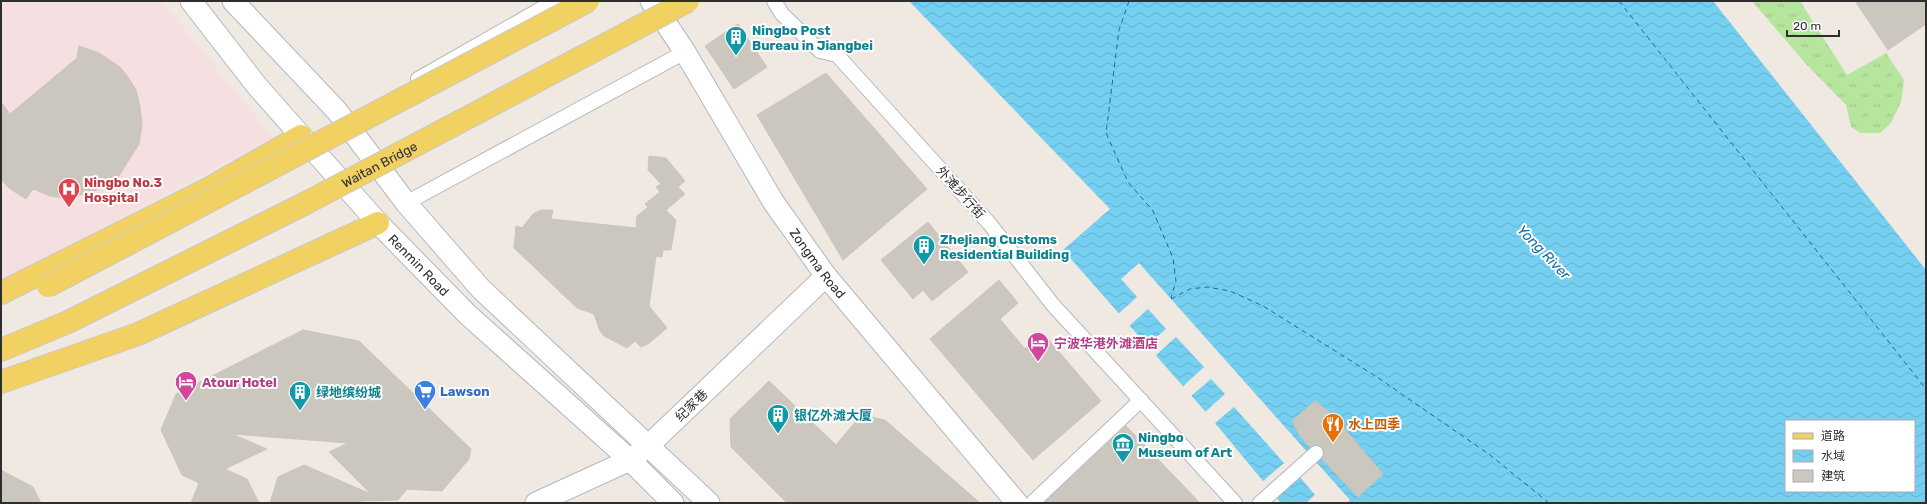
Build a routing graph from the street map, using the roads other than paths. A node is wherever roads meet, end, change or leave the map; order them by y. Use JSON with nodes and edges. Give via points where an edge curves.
{"nodes":[{"id":1,"x":192,"y":1,"type":"edge"},
{"id":2,"x":233,"y":1,"type":"edge"},
{"id":3,"x":555,"y":1,"type":"edge"},
{"id":4,"x":588,"y":1,"type":"edge"},
{"id":5,"x":651,"y":1,"type":"edge"},
{"id":6,"x":688,"y":1,"type":"edge"},
{"id":7,"x":774,"y":1,"type":"edge"},
{"id":8,"x":685,"y":52,"type":"junction"},
{"id":9,"x":345,"y":120,"type":"junction"},
{"id":10,"x":301,"y":136,"type":"junction"},
{"id":11,"x":406,"y":203,"type":"junction"},
{"id":12,"x":378,"y":223,"type":"junction"},
{"id":13,"x":826,"y":276,"type":"junction"},
{"id":14,"x":1,"y":293,"type":"edge"},
{"id":15,"x":1,"y":304,"type":"edge"},
{"id":16,"x":1,"y":350,"type":"edge"},
{"id":17,"x":1,"y":382,"type":"edge"},
{"id":18,"x":1141,"y":400,"type":"junction"},
{"id":19,"x":648,"y":446,"type":"junction"},
{"id":20,"x":1316,"y":453,"type":"dead end"},
{"id":21,"x":630,"y":460,"type":"junction"},
{"id":22,"x":536,"y":503,"type":"edge"},
{"id":23,"x":673,"y":503,"type":"edge"},
{"id":24,"x":708,"y":503,"type":"edge"},
{"id":25,"x":1016,"y":503,"type":"edge"},
{"id":26,"x":1032,"y":503,"type":"edge"},
{"id":27,"x":1235,"y":503,"type":"edge"},
{"id":28,"x":1260,"y":503,"type":"edge"}],
"edges":[{"from":1,"to":10,"type":"main road","name":"Renmin Road","via":[[257,86]]},
{"from":2,"to":9,"type":"main road"},
{"from":3,"to":9,"type":"street"},
{"from":4,"to":15,"type":"main road","bridge":true,"via":[[48,286]]},
{"from":5,"to":8,"type":"main road","name":"Zongma Road"},
{"from":6,"to":16,"type":"main road","name":"Waitan Bridge","bridge":true,"via":[[306,203],[68,322]]},
{"from":7,"to":18,"type":"street","name":"外滩步行街","via":[[782,14],[820,51],[836,55],[989,223],[1053,305]]},
{"from":8,"to":11,"type":"street"},
{"from":8,"to":13,"type":"main road","name":"Zongma Road","via":[[774,203]]},
{"from":9,"to":11,"type":"main road"},
{"from":10,"to":12,"type":"main road","name":"Renmin Road"},
{"from":10,"to":14,"type":"main road","via":[[208,189]]},
{"from":11,"to":19,"type":"main road","via":[[481,289]]},
{"from":12,"to":17,"type":"main road","via":[[138,334]]},
{"from":12,"to":21,"type":"main road","name":"Renmin Road","via":[[467,314]]},
{"from":13,"to":19,"type":"main road","name":"纪家巷"},
{"from":13,"to":25,"type":"main road","name":"Zongma Road"},
{"from":18,"to":26,"type":"street"},
{"from":18,"to":27,"type":"street","name":"外滩步行街"},
{"from":19,"to":21,"type":"main road","name":"纪家巷"},
{"from":19,"to":24,"type":"main road"},
{"from":20,"to":28,"type":"street"},
{"from":21,"to":22,"type":"main road","name":"纪家巷"},
{"from":21,"to":23,"type":"main road","name":"Renmin Road"}]}
